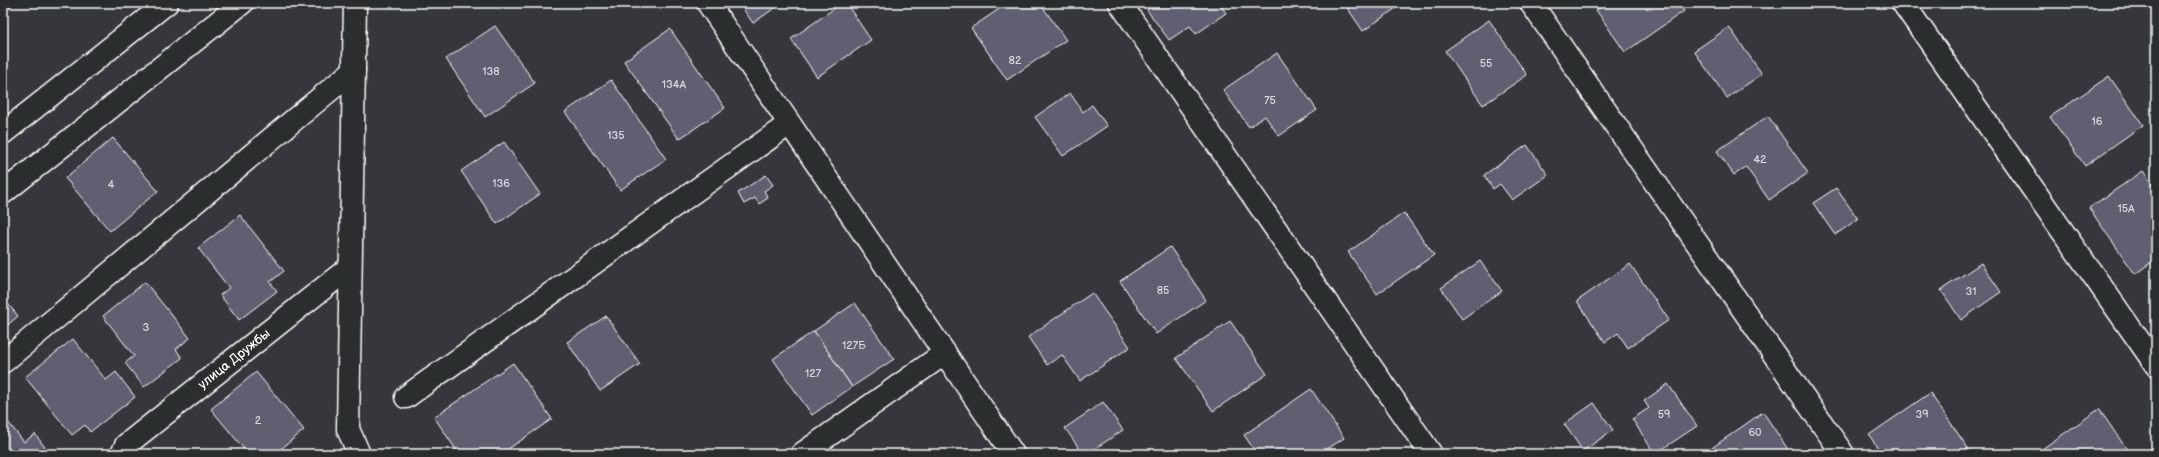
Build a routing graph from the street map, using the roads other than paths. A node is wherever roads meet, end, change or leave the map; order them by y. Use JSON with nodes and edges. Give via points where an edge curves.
{"nodes":[{"id":1,"x":167,"y":3,"type":"edge"},
{"id":2,"x":242,"y":3,"type":"edge"},
{"id":3,"x":355,"y":3,"type":"edge"},
{"id":4,"x":708,"y":3,"type":"edge"},
{"id":5,"x":1120,"y":3,"type":"edge"},
{"id":6,"x":1531,"y":3,"type":"edge"},
{"id":7,"x":1903,"y":3,"type":"edge"},
{"id":8,"x":354,"y":70,"type":"junction"},
{"id":9,"x":790,"y":124,"type":"junction"},
{"id":10,"x":3,"y":133,"type":"edge"},
{"id":11,"x":3,"y":194,"type":"edge"},
{"id":12,"x":350,"y":267,"type":"junction"},
{"id":13,"x":945,"y":353,"type":"junction"},
{"id":14,"x":3,"y":362,"type":"edge"},
{"id":15,"x":2156,"y":365,"type":"edge"},
{"id":16,"x":406,"y":397,"type":"dead end"},
{"id":17,"x":122,"y":454,"type":"edge"},
{"id":18,"x":359,"y":454,"type":"edge"},
{"id":19,"x":802,"y":454,"type":"edge"},
{"id":20,"x":1013,"y":454,"type":"edge"},
{"id":21,"x":1431,"y":454,"type":"edge"},
{"id":22,"x":1844,"y":454,"type":"edge"}],
"edges":[{"from":1,"to":10,"type":"street"},
{"from":2,"to":11,"type":"street"},
{"from":3,"to":8,"type":"street"},
{"from":4,"to":9,"type":"street"},
{"from":5,"to":21,"type":"street"},
{"from":6,"to":22,"type":"street"},
{"from":7,"to":15,"type":"street"},
{"from":8,"to":12,"type":"street"},
{"from":8,"to":14,"type":"street"},
{"from":9,"to":13,"type":"street"},
{"from":9,"to":16,"type":"street"},
{"from":12,"to":17,"type":"street","name":"улица Дружбы","via":[[126,445]]},
{"from":12,"to":18,"type":"street","via":[[348,429]]},
{"from":13,"to":19,"type":"street"},
{"from":13,"to":20,"type":"street"}]}
